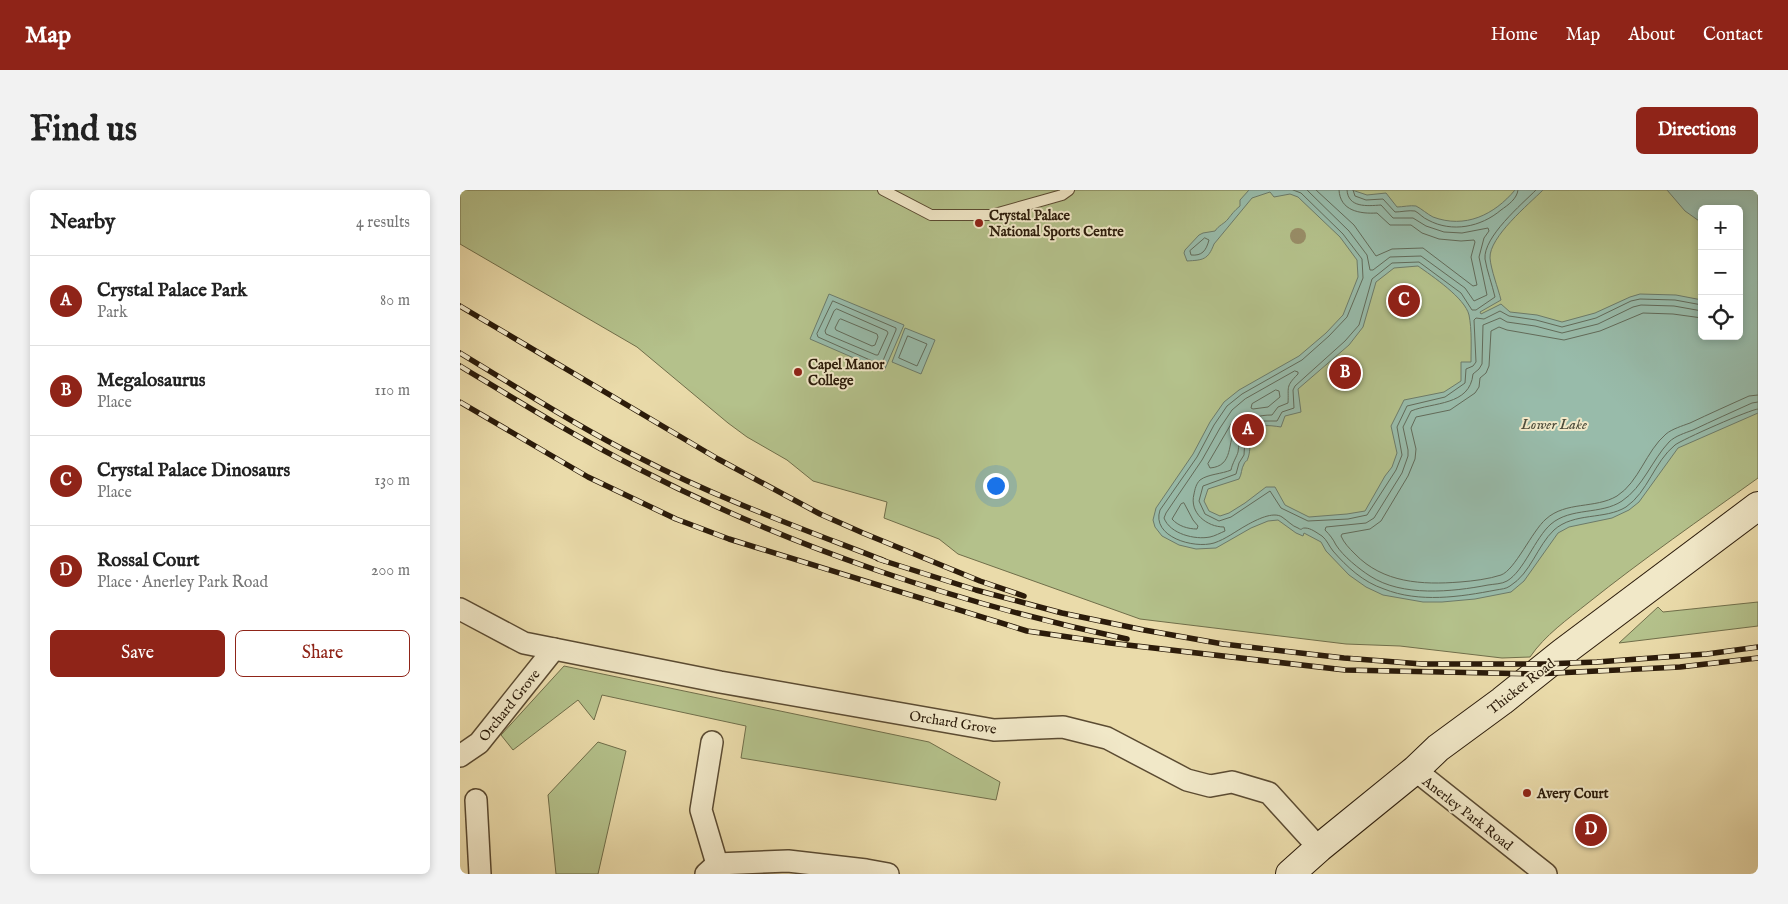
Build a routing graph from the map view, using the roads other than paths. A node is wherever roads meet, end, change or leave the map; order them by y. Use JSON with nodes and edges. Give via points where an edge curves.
{"nodes":[{"id":1,"x":883,"y":190,"type":"edge"},
{"id":2,"x":1069,"y":190,"type":"edge"},
{"id":3,"x":1758,"y":506,"type":"edge"},
{"id":4,"x":460,"y":609,"type":"edge"},
{"id":5,"x":554,"y":649,"type":"junction"},
{"id":6,"x":712,"y":742,"type":"dead end"},
{"id":7,"x":460,"y":756,"type":"edge"},
{"id":8,"x":1415,"y":770,"type":"junction"},
{"id":9,"x":476,"y":800,"type":"dead end"},
{"id":10,"x":1319,"y":848,"type":"junction"},
{"id":11,"x":712,"y":869,"type":"edge"},
{"id":12,"x":480,"y":874,"type":"edge"},
{"id":13,"x":888,"y":874,"type":"edge"},
{"id":14,"x":1290,"y":874,"type":"edge"},
{"id":15,"x":1546,"y":874,"type":"edge"}],
"edges":[{"from":1,"to":2,"type":"lane","via":[[931,215],[991,215],[1062,195]]},
{"from":3,"to":8,"type":"street","name":"Thicket Road","via":[[1438,748]]},
{"from":4,"to":5,"type":"street","name":"Orchard Grove","via":[[524,643]]},
{"from":5,"to":7,"type":"street","name":"Orchard Grove","via":[[479,743]]},
{"from":5,"to":10,"type":"street","name":"Orchard Grove","via":[[994,730],[1063,726],[1107,738],[1187,780],[1210,786],[1232,782],[1270,793]]},
{"from":6,"to":11,"type":"street","via":[[700,810]]},
{"from":8,"to":10,"type":"street","name":"Thicket Road"},
{"from":8,"to":15,"type":"street","name":"Anerley Park Road"},
{"from":9,"to":12,"type":"street"},
{"from":10,"to":14,"type":"street","name":"Thicket Road"},
{"from":11,"to":13,"type":"street","via":[[788,861]]}]}
